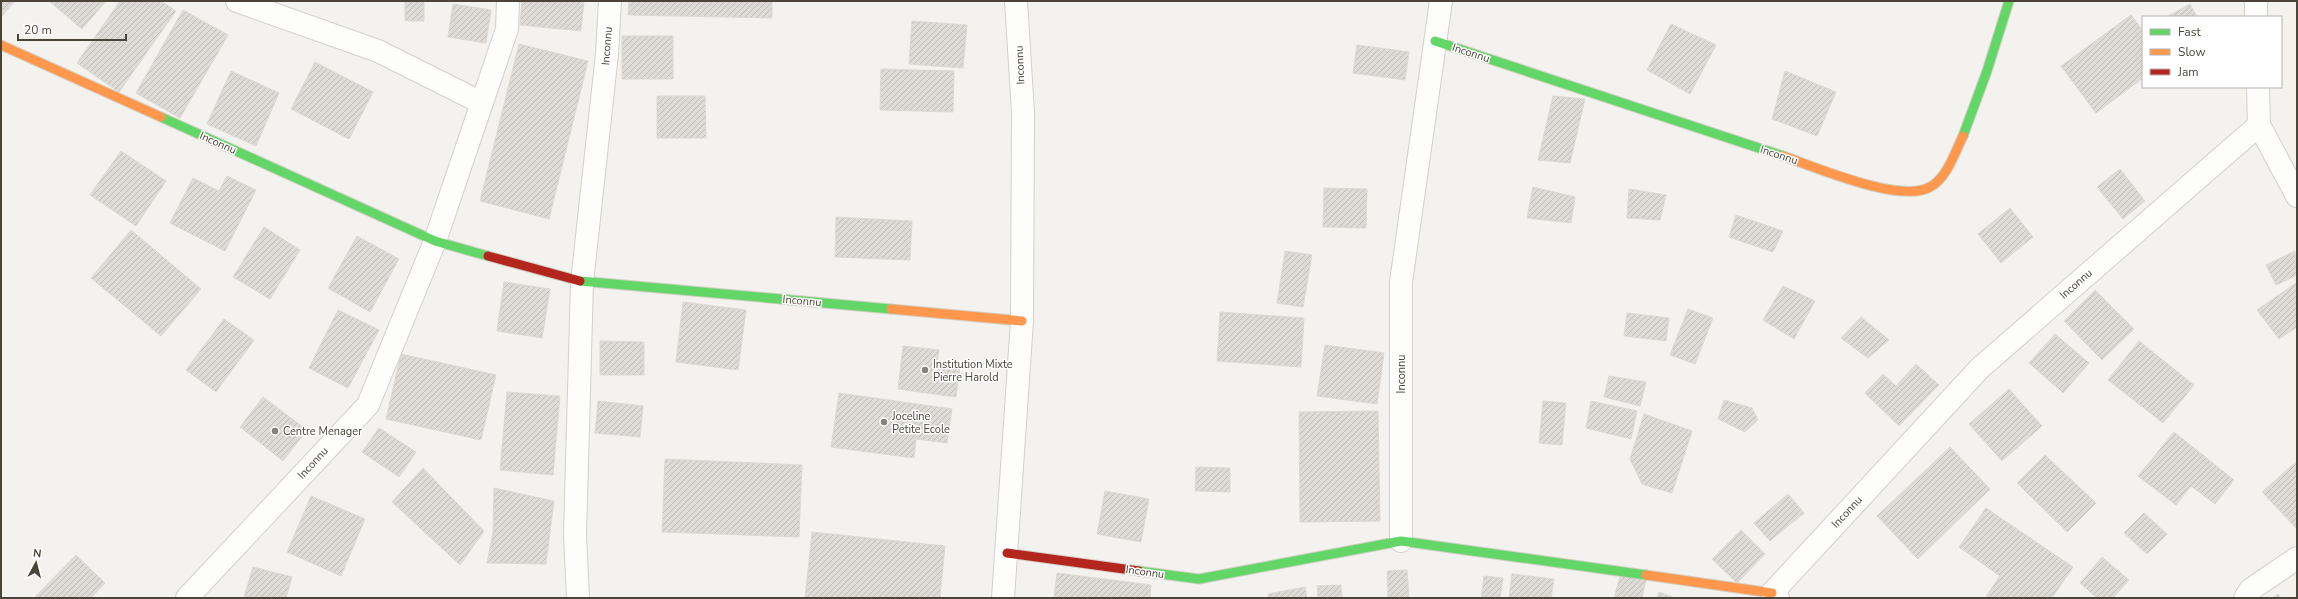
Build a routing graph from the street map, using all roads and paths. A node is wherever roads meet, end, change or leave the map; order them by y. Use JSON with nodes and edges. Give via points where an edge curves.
{"nodes":[{"id":1,"x":237,"y":1,"type":"edge"},
{"id":2,"x":508,"y":1,"type":"edge"},
{"id":3,"x":610,"y":1,"type":"edge"},
{"id":4,"x":1016,"y":1,"type":"edge"},
{"id":5,"x":1441,"y":1,"type":"edge"},
{"id":6,"x":2009,"y":1,"type":"edge"},
{"id":7,"x":2256,"y":1,"type":"edge"},
{"id":8,"x":2256,"y":16,"type":"edge"},
{"id":9,"x":1435,"y":41,"type":"junction"},
{"id":10,"x":1,"y":45,"type":"edge"},
{"id":11,"x":2258,"y":88,"type":"edge"},
{"id":12,"x":482,"y":102,"type":"junction"},
{"id":13,"x":2259,"y":125,"type":"junction"},
{"id":14,"x":2297,"y":196,"type":"edge"},
{"id":15,"x":435,"y":241,"type":"junction"},
{"id":16,"x":582,"y":282,"type":"junction"},
{"id":17,"x":1022,"y":320,"type":"junction"},
{"id":18,"x":1401,"y":541,"type":"junction"},
{"id":19,"x":1007,"y":553,"type":"junction"},
{"id":20,"x":2297,"y":558,"type":"edge"},
{"id":21,"x":1775,"y":595,"type":"edge"},
{"id":22,"x":187,"y":598,"type":"edge"},
{"id":23,"x":578,"y":598,"type":"edge"},
{"id":24,"x":1003,"y":598,"type":"edge"},
{"id":25,"x":2245,"y":598,"type":"edge"}],
"edges":[{"from":1,"to":12,"type":"street","via":[[378,51]]},
{"from":2,"to":12,"type":"street","name":"Inconnu","via":[[507,29]]},
{"from":3,"to":16,"type":"street","name":"Inconnu","via":[[607,54]]},
{"from":4,"to":17,"type":"street","name":"Inconnu","via":[[1023,113]]},
{"from":5,"to":9,"type":"street","name":"Inconnu"},
{"from":6,"to":9,"type":"street","name":"Inconnu","via":[[1972,114],[1947,169],[1931,187],[1902,193],[1860,182]]},
{"from":7,"to":8,"type":"street"},
{"from":9,"to":18,"type":"street","name":"Inconnu","via":[[1401,282]]},
{"from":10,"to":15,"type":"street","name":"Inconnu"},
{"from":11,"to":13,"type":"street"},
{"from":12,"to":15,"type":"street","name":"Inconnu"},
{"from":13,"to":14,"type":"street"},
{"from":13,"to":21,"type":"street","name":"Inconnu","via":[[1980,368]]},
{"from":15,"to":16,"type":"street","name":"Inconnu"},
{"from":15,"to":22,"type":"street","name":"Inconnu","via":[[368,405]]},
{"from":16,"to":17,"type":"street","name":"Inconnu"},
{"from":16,"to":23,"type":"street","name":"Inconnu","via":[[576,535]]},
{"from":17,"to":19,"type":"street","name":"Inconnu"},
{"from":18,"to":19,"type":"street","name":"Inconnu","via":[[1199,579]]},
{"from":18,"to":21,"type":"street","name":"Inconnu"},
{"from":19,"to":24,"type":"street","name":"Inconnu"},
{"from":20,"to":25,"type":"street","via":[[2250,590]]}]}
